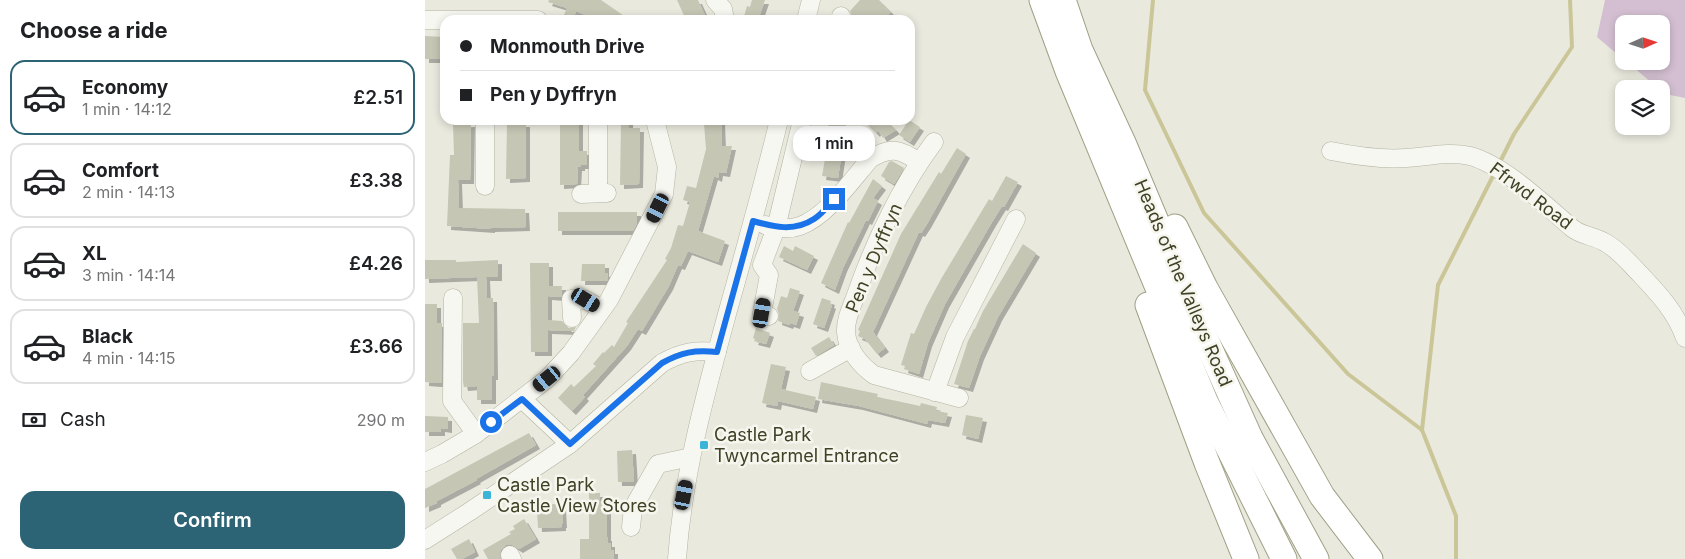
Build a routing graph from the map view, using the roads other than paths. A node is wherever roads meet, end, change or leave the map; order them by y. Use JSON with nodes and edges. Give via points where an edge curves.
{"nodes":[{"id":1,"x":811,"y":0,"type":"edge"},
{"id":2,"x":1042,"y":0,"type":"edge"},
{"id":3,"x":1063,"y":0,"type":"edge"},
{"id":4,"x":807,"y":15,"type":"edge"},
{"id":5,"x":425,"y":20,"type":"edge"},
{"id":6,"x":440,"y":20,"type":"edge"},
{"id":7,"x":1069,"y":71,"type":"junction"},
{"id":8,"x":485,"y":125,"type":"edge"},
{"id":9,"x":598,"y":125,"type":"edge"},
{"id":10,"x":656,"y":125,"type":"edge"},
{"id":11,"x":778,"y":125,"type":"edge"},
{"id":12,"x":801,"y":125,"type":"edge"},
{"id":13,"x":934,"y":142,"type":"dead end"},
{"id":14,"x":1125,"y":145,"type":"junction"},
{"id":15,"x":1331,"y":151,"type":"dead end"},
{"id":16,"x":919,"y":162,"type":"junction"},
{"id":17,"x":485,"y":186,"type":"dead end"},
{"id":18,"x":595,"y":193,"type":"dead end"},
{"id":19,"x":1016,"y":219,"type":"dead end"},
{"id":20,"x":753,"y":221,"type":"junction"},
{"id":21,"x":777,"y":228,"type":"junction"},
{"id":22,"x":455,"y":298,"type":"dead end"},
{"id":23,"x":602,"y":309,"type":"junction"},
{"id":24,"x":769,"y":316,"type":"dead end"},
{"id":25,"x":572,"y":318,"type":"dead end"},
{"id":26,"x":1685,"y":338,"type":"edge"},
{"id":27,"x":851,"y":348,"type":"junction"},
{"id":28,"x":717,"y":352,"type":"junction"},
{"id":29,"x":810,"y":371,"type":"dead end"},
{"id":30,"x":935,"y":392,"type":"junction"},
{"id":31,"x":959,"y":398,"type":"dead end"},
{"id":32,"x":522,"y":399,"type":"junction"},
{"id":33,"x":476,"y":434,"type":"junction"},
{"id":34,"x":570,"y":444,"type":"junction"},
{"id":35,"x":691,"y":457,"type":"junction"},
{"id":36,"x":425,"y":462,"type":"edge"},
{"id":37,"x":631,"y":527,"type":"dead end"},
{"id":38,"x":425,"y":540,"type":"edge"},
{"id":39,"x":677,"y":559,"type":"edge"},
{"id":40,"x":1246,"y":559,"type":"edge"},
{"id":41,"x":1284,"y":559,"type":"edge"},
{"id":42,"x":1316,"y":559,"type":"edge"},
{"id":43,"x":1370,"y":559,"type":"edge"}],
"edges":[{"from":1,"to":4,"type":"street"},
{"from":2,"to":7,"type":"highway","name":"Heads of the Valleys Road"},
{"from":3,"to":14,"type":"highway","name":"Heads of the Valleys Road","via":[[1080,50]]},
{"from":5,"to":6,"type":"street"},
{"from":7,"to":40,"type":"highway","via":[[1068,94]]},
{"from":7,"to":41,"type":"highway","name":"Heads of the Valleys Road","via":[[1205,401]]},
{"from":8,"to":17,"type":"street"},
{"from":9,"to":18,"type":"street"},
{"from":10,"to":23,"type":"street","via":[[667,167],[664,194]]},
{"from":11,"to":20,"type":"street"},
{"from":12,"to":21,"type":"street"},
{"from":13,"to":16,"type":"street","name":"Pen y Dyffryn"},
{"from":14,"to":42,"type":"highway","name":"Heads of the Valleys Road","via":[[1250,438]]},
{"from":14,"to":43,"type":"highway","via":[[1145,165],[1205,288],[1322,496]]},
{"from":15,"to":26,"type":"street","name":"Ffrwd Road","via":[[1382,158],[1457,154],[1485,161],[1574,230],[1606,242],[1615,249],[1666,302]]},
{"from":16,"to":21,"type":"street","via":[[893,150],[881,152],[870,159],[815,219],[798,227]]},
{"from":16,"to":27,"type":"street","name":"Pen y Dyffryn","via":[[897,200],[861,281],[846,330],[847,343]]},
{"from":19,"to":30,"type":"street","via":[[955,337]]},
{"from":20,"to":21,"type":"street"},
{"from":20,"to":28,"type":"street"},
{"from":21,"to":24,"type":"street","via":[[762,265],[769,274],[762,313]]},
{"from":22,"to":33,"type":"street","via":[[452,402]]},
{"from":23,"to":25,"type":"street","via":[[586,300],[571,299]]},
{"from":23,"to":32,"type":"street","via":[[571,353],[547,379]]},
{"from":27,"to":29,"type":"street"},
{"from":27,"to":30,"type":"street","name":"Pen y Dyffryn","via":[[873,376]]},
{"from":28,"to":34,"type":"street","via":[[699,350],[679,354],[662,363]]},
{"from":28,"to":35,"type":"street"},
{"from":30,"to":31,"type":"street","name":"Pen y Dyffryn"},
{"from":32,"to":33,"type":"street"},
{"from":32,"to":34,"type":"street"},
{"from":33,"to":36,"type":"street"},
{"from":34,"to":38,"type":"street"},
{"from":35,"to":37,"type":"street","via":[[658,464],[633,508]]},
{"from":35,"to":39,"type":"street"}]}
